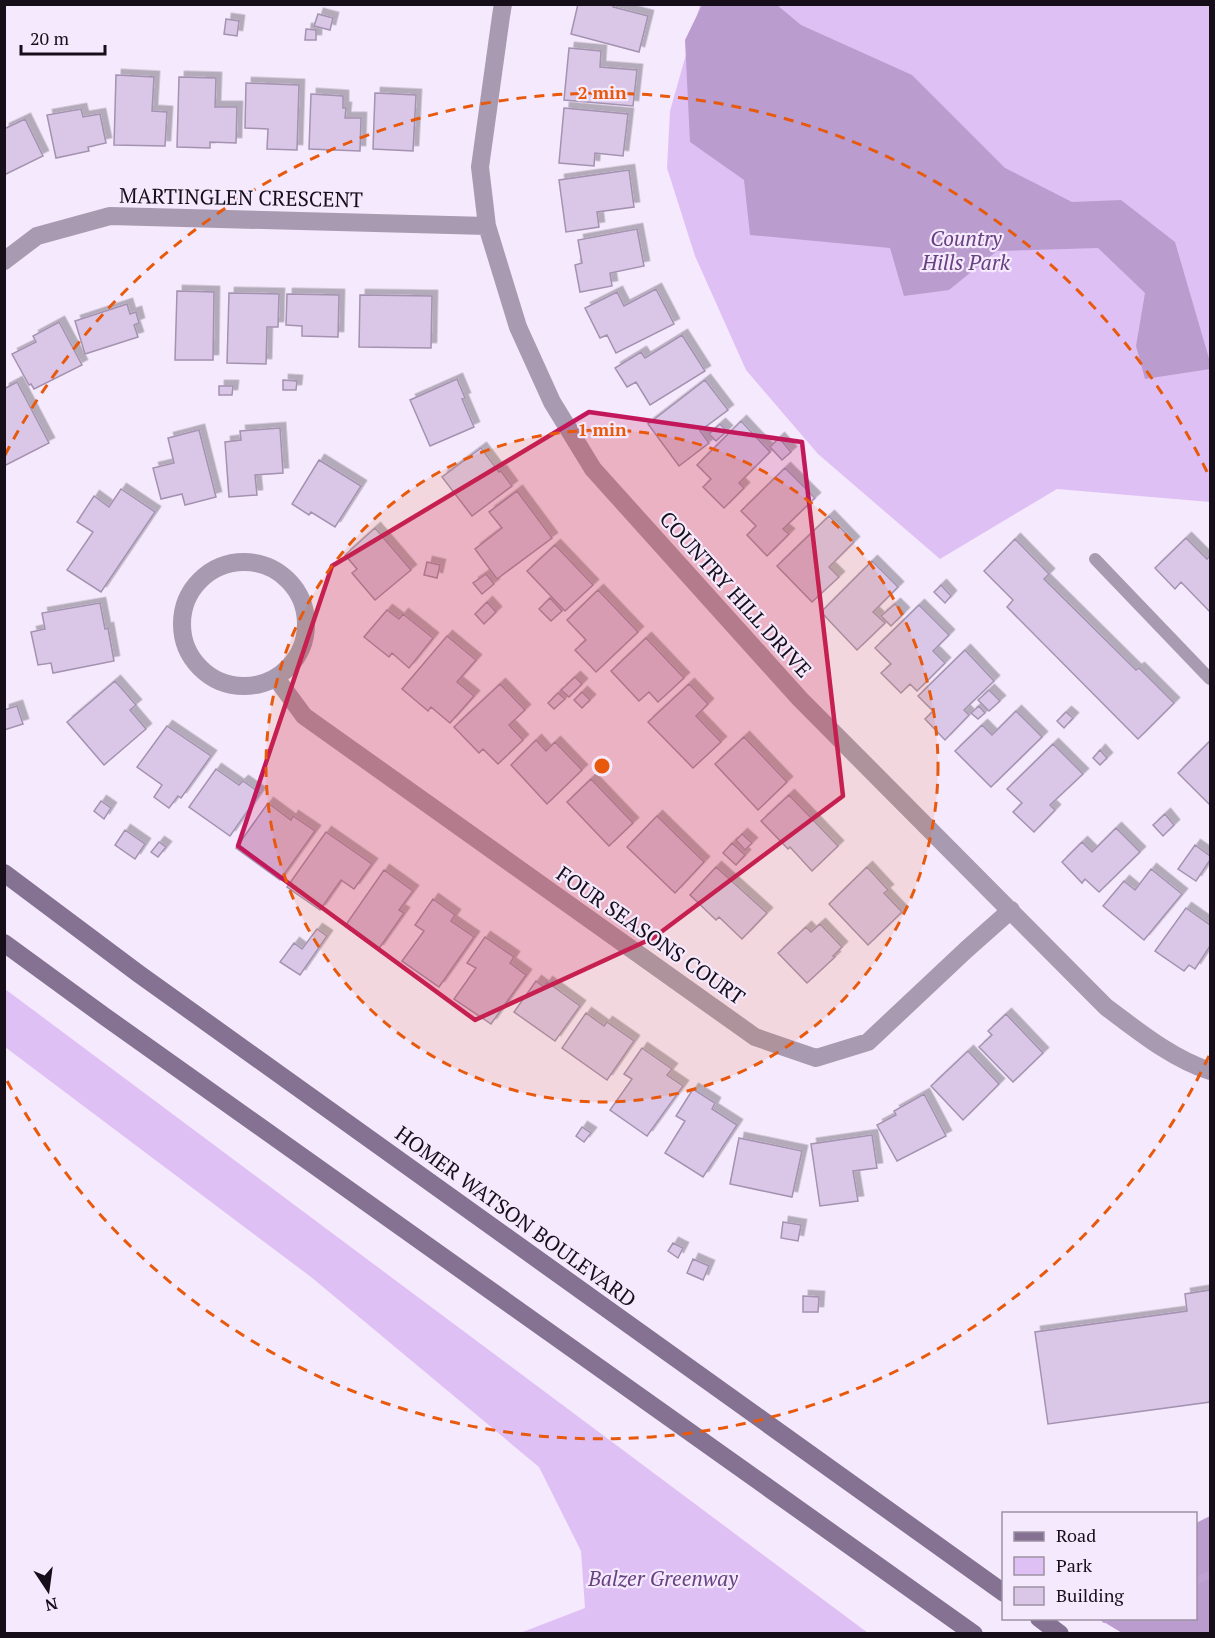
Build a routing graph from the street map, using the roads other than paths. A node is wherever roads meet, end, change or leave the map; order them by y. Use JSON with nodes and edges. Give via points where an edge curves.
{"nodes":[{"id":1,"x":503,"y":4,"type":"edge"},
{"id":2,"x":487,"y":226,"type":"junction"},
{"id":3,"x":4,"y":261,"type":"edge"},
{"id":4,"x":1095,"y":559,"type":"dead end"},
{"id":5,"x":276,"y":678,"type":"junction"},
{"id":6,"x":1210,"y":679,"type":"edge"},
{"id":7,"x":4,"y":873,"type":"edge"},
{"id":8,"x":1011,"y":910,"type":"junction"},
{"id":9,"x":4,"y":943,"type":"edge"},
{"id":10,"x":1210,"y":1071,"type":"edge"},
{"id":11,"x":1002,"y":1592,"type":"edge"},
{"id":12,"x":1042,"y":1620,"type":"edge"},
{"id":13,"x":974,"y":1634,"type":"edge"},
{"id":14,"x":1060,"y":1634,"type":"edge"}],
"edges":[{"from":1,"to":2,"type":"street","name":"COUNTRY HILL DRIVE","via":[[480,167]]},
{"from":2,"to":3,"type":"street","name":"MARTINGLEN CRESCENT","via":[[110,216],[37,236]]},
{"from":2,"to":8,"type":"street","name":"COUNTRY HILL DRIVE","via":[[518,327],[552,402],[593,469],[800,699]]},
{"from":4,"to":6,"type":"lane"},
{"from":5,"to":5,"type":"street","via":[[292,663],[305,640],[306,618],[300,596],[287,578],[270,567],[249,561],[210,571],[196,583],[185,602],[181,620],[183,641],[192,660],[208,675],[230,685],[251,686]]},
{"from":5,"to":8,"type":"street","name":"FOUR SEASONS COURT","via":[[304,716],[755,1037],[816,1058],[868,1042]]},
{"from":7,"to":11,"type":"main road","name":"HOMER WATSON BOULEVARD"},
{"from":8,"to":10,"type":"street","name":"COUNTRY HILL DRIVE","via":[[1106,1007],[1150,1040]]},
{"from":9,"to":13,"type":"main road"},
{"from":12,"to":14,"type":"main road"}]}
